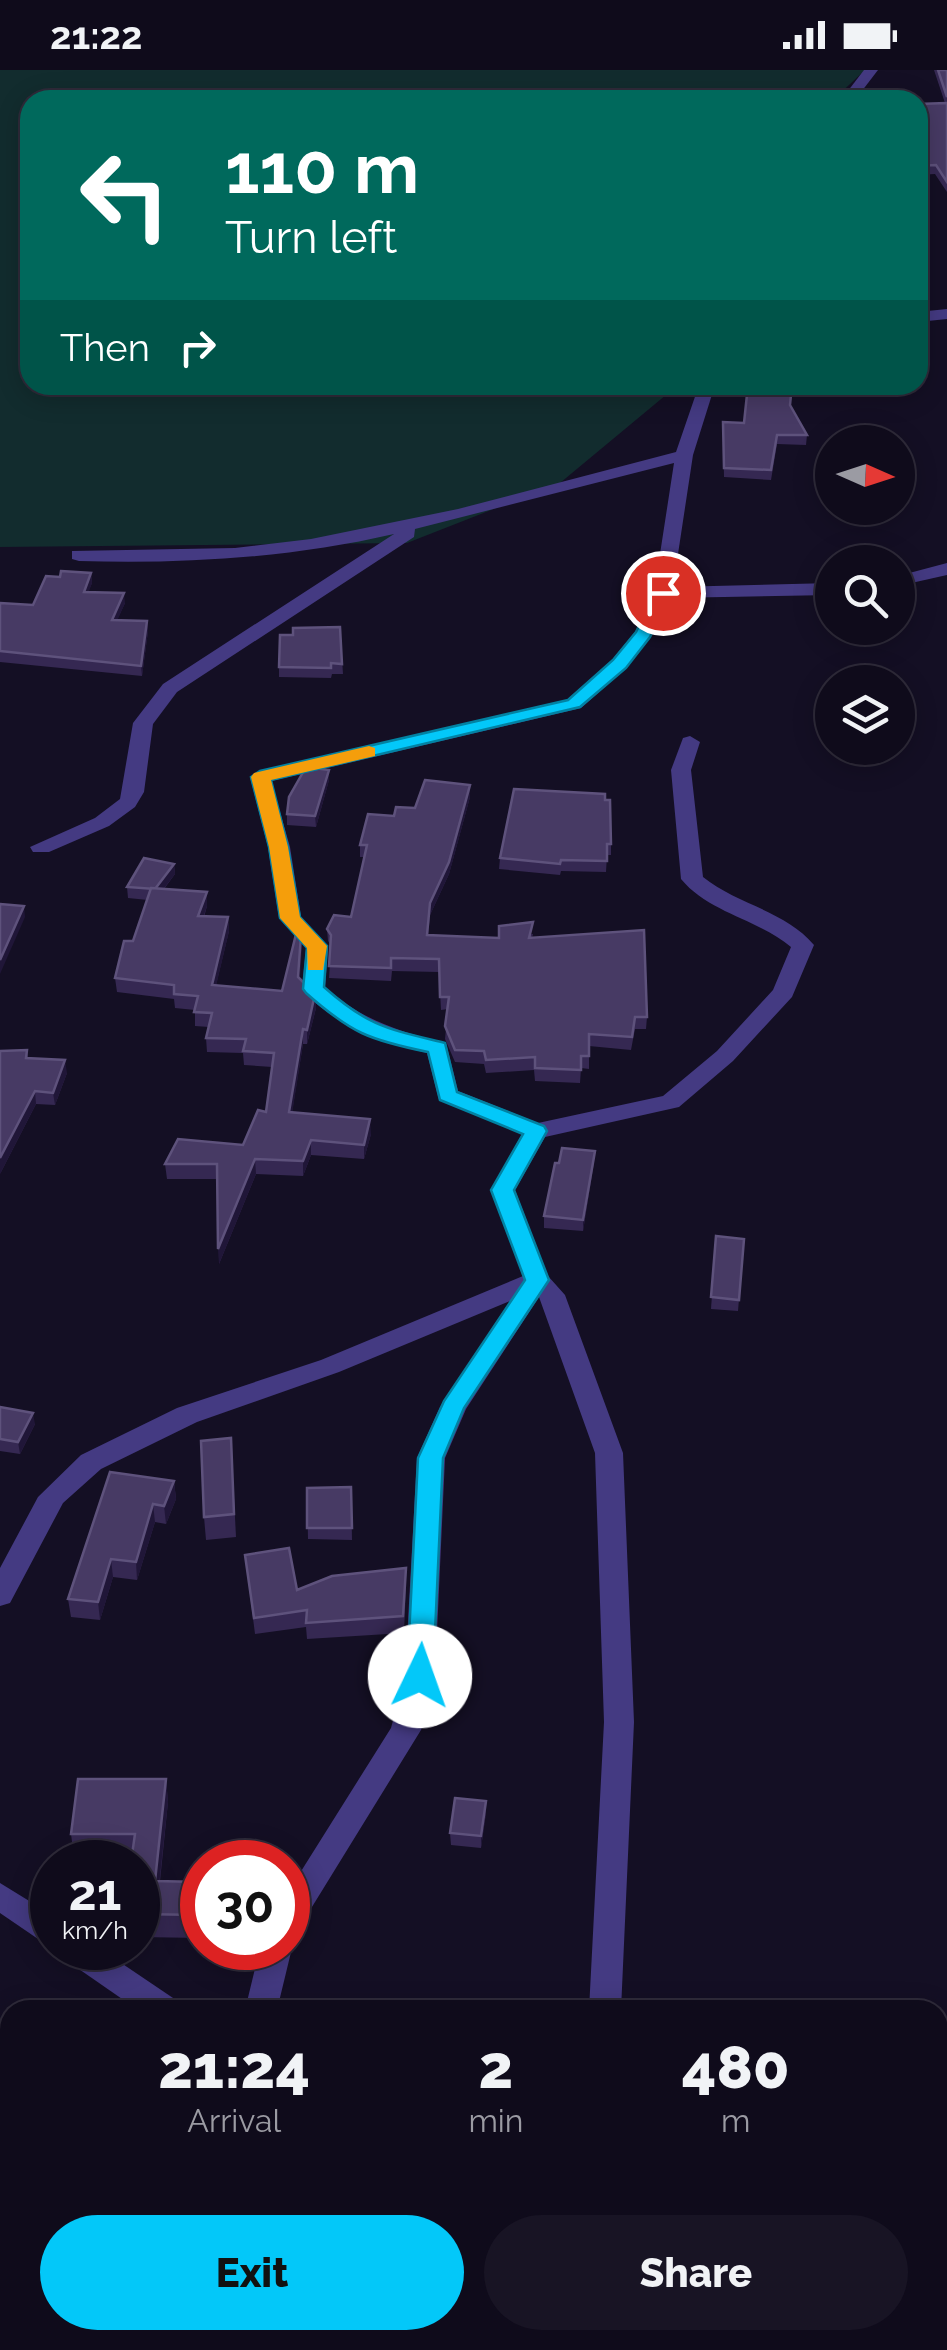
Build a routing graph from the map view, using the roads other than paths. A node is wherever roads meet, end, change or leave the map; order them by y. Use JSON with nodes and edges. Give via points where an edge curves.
{"nodes":[{"id":1,"x":872,"y":70,"type":"edge"},
{"id":2,"x":856,"y":90,"type":"edge"},
{"id":3,"x":704,"y":395,"type":"edge"},
{"id":4,"x":684,"y":455,"type":"junction"},
{"id":5,"x":420,"y":526,"type":"junction"},
{"id":6,"x":80,"y":555,"type":"dead end"},
{"id":7,"x":947,"y":570,"type":"edge"},
{"id":8,"x":915,"y":577,"type":"edge"},
{"id":9,"x":815,"y":589,"type":"edge"},
{"id":10,"x":663,"y":593,"type":"junction"},
{"id":11,"x":690,"y":742,"type":"dead end"},
{"id":12,"x":41,"y":848,"type":"dead end"},
{"id":13,"x":536,"y":1131,"type":"junction"},
{"id":14,"x":537,"y":1280,"type":"junction"},
{"id":15,"x":0,"y":1595,"type":"edge"},
{"id":16,"x":310,"y":1884,"type":"edge"},
{"id":17,"x":0,"y":1896,"type":"edge"},
{"id":18,"x":30,"y":1917,"type":"edge"},
{"id":19,"x":106,"y":1970,"type":"edge"},
{"id":20,"x":271,"y":1970,"type":"edge"},
{"id":21,"x":149,"y":2000,"type":"edge"},
{"id":22,"x":263,"y":2000,"type":"edge"},
{"id":23,"x":605,"y":2000,"type":"edge"}],
"edges":[{"from":1,"to":2,"type":"street"},
{"from":3,"to":4,"type":"street"},
{"from":4,"to":5,"type":"street"},
{"from":4,"to":10,"type":"street"},
{"from":5,"to":6,"type":"street","via":[[254,554]]},
{"from":5,"to":12,"type":"street","via":[[170,688],[143,723],[128,803]]},
{"from":7,"to":8,"type":"street"},
{"from":9,"to":10,"type":"street"},
{"from":10,"to":13,"type":"street","via":[[644,634],[574,704],[260,777],[290,918],[317,946],[313,989],[351,1022],[438,1048],[447,1095]]},
{"from":11,"to":13,"type":"street","via":[[680,770],[692,879],[709,895],[784,927],[803,945],[784,992],[671,1102]]},
{"from":13,"to":14,"type":"street","via":[[502,1190]]},
{"from":14,"to":15,"type":"street","via":[[330,1366],[186,1414],[91,1462],[52,1498]]},
{"from":14,"to":16,"type":"street","via":[[453,1407],[431,1458],[420,1676],[406,1730]]},
{"from":14,"to":23,"type":"street","via":[[552,1295],[608,1453],[619,1722]]},
{"from":17,"to":18,"type":"street"},
{"from":19,"to":21,"type":"street"},
{"from":20,"to":22,"type":"street"}]}
